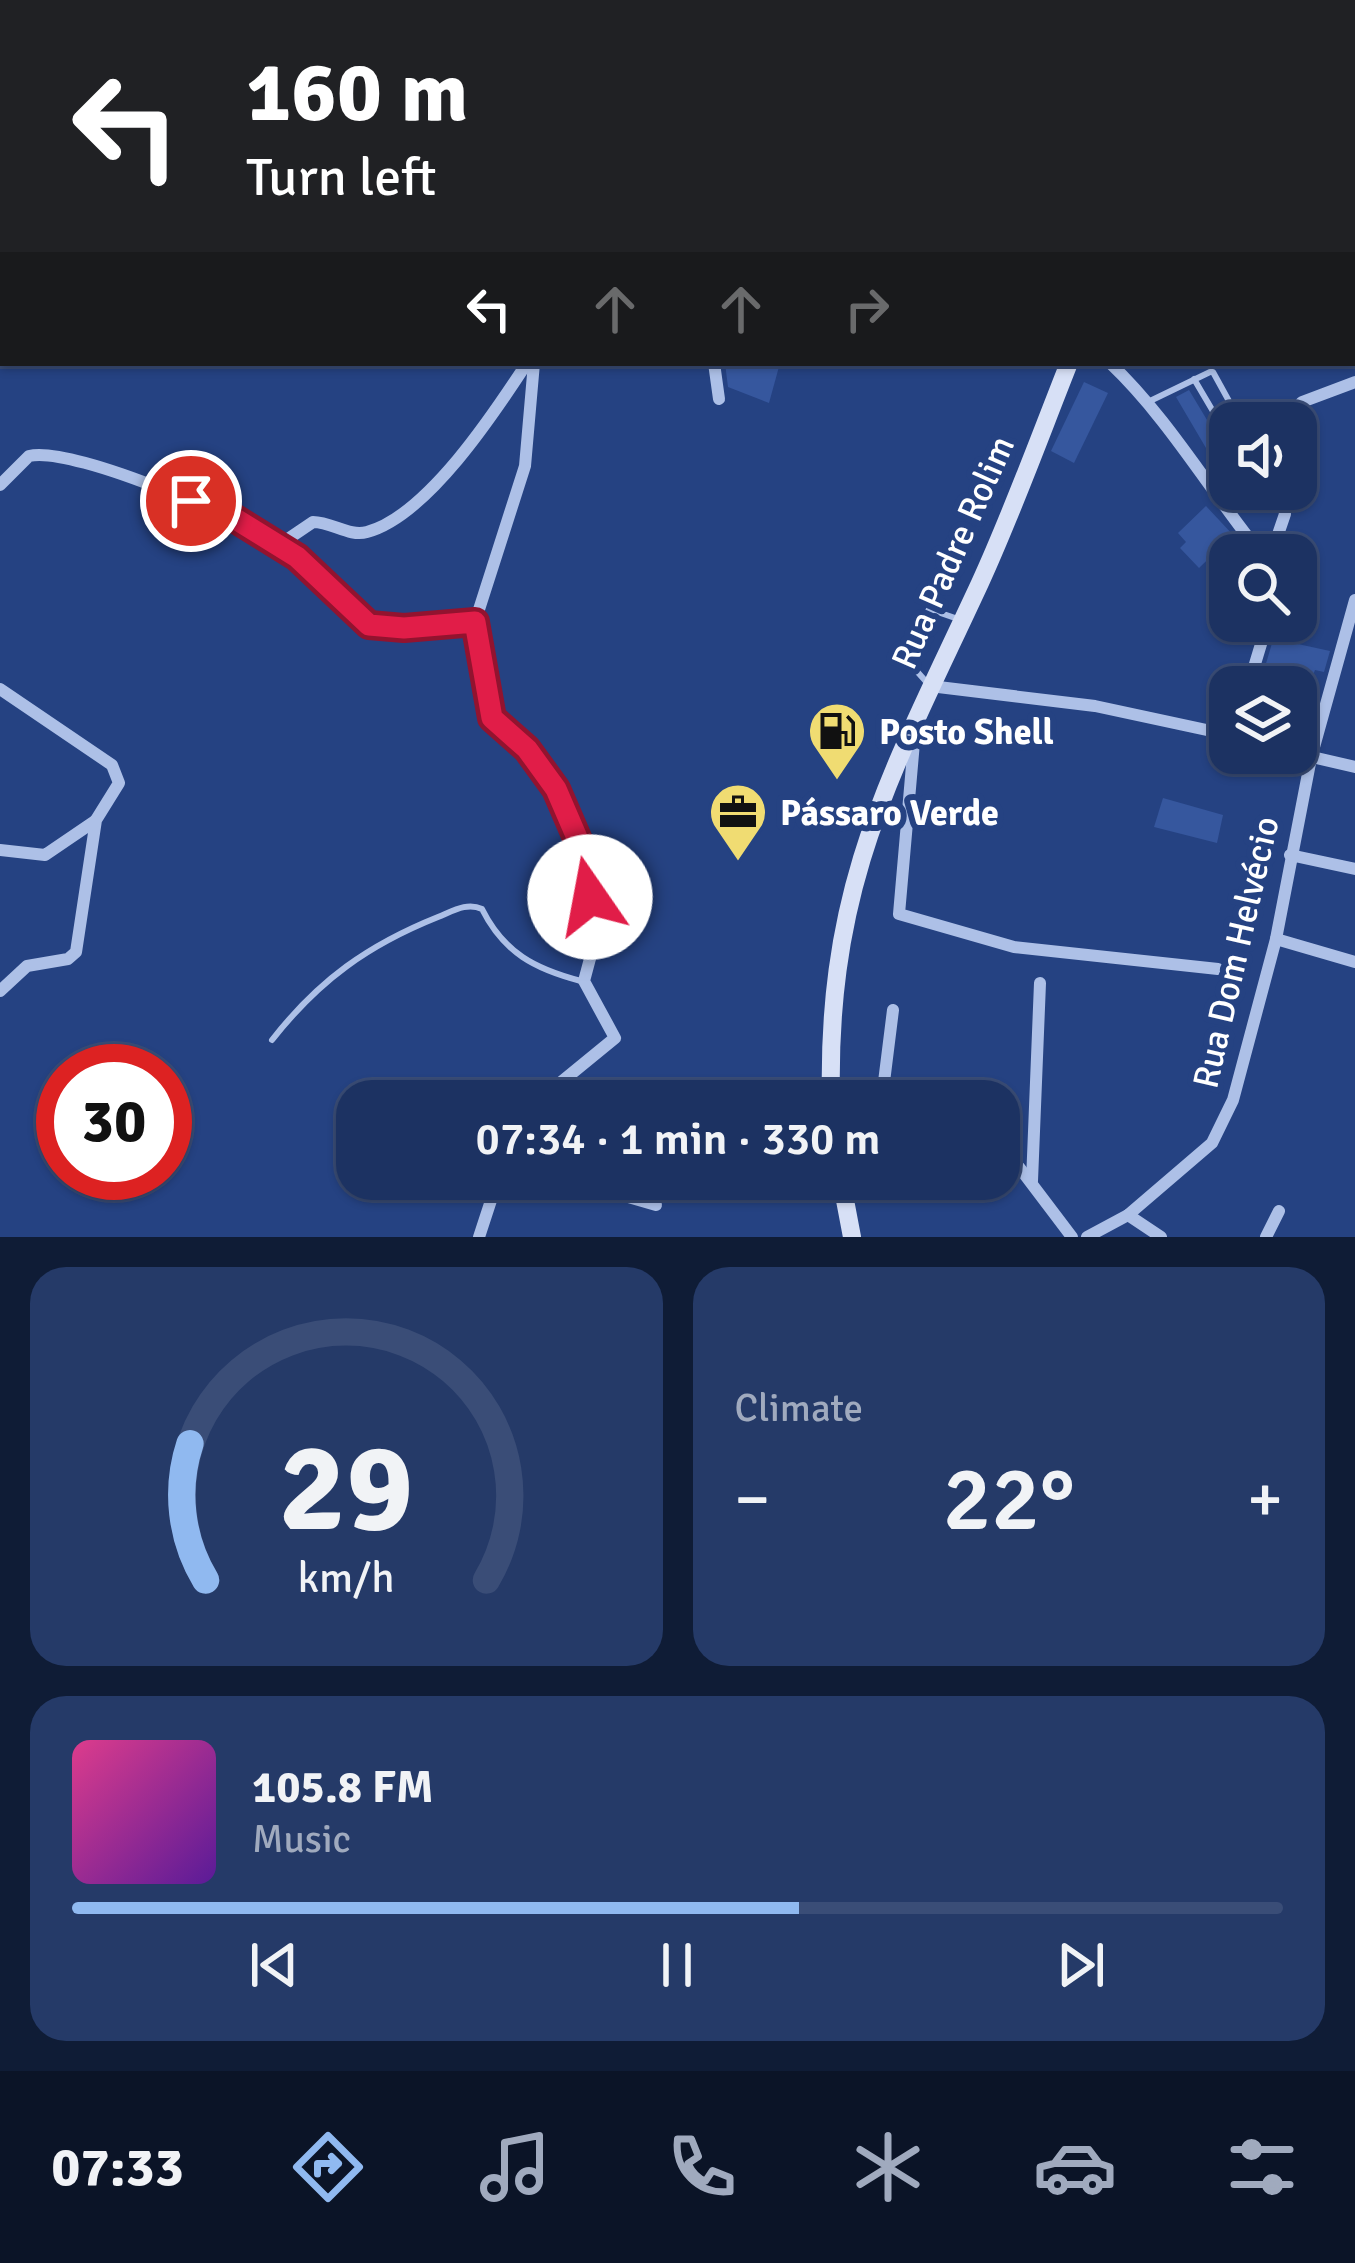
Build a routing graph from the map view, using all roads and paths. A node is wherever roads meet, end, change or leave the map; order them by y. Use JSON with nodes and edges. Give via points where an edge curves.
{"nodes":[{"id":1,"x":250,"y":0,"type":"edge"},
{"id":2,"x":280,"y":0,"type":"edge"},
{"id":3,"x":529,"y":366,"type":"edge"},
{"id":4,"x":531,"y":366,"type":"edge"},
{"id":5,"x":714,"y":366,"type":"edge"},
{"id":6,"x":1068,"y":366,"type":"edge"},
{"id":7,"x":1113,"y":366,"type":"edge"},
{"id":8,"x":1194,"y":380,"type":"junction"},
{"id":9,"x":1355,"y":382,"type":"edge"},
{"id":10,"x":719,"y":399,"type":"dead end"},
{"id":11,"x":1150,"y":401,"type":"junction"},
{"id":12,"x":1302,"y":402,"type":"edge"},
{"id":13,"x":0,"y":485,"type":"edge"},
{"id":14,"x":1245,"y":534,"type":"edge"},
{"id":15,"x":280,"y":545,"type":"junction"},
{"id":16,"x":1355,"y":600,"type":"edge"},
{"id":17,"x":961,"y":620,"type":"junction"},
{"id":18,"x":475,"y":622,"type":"junction"},
{"id":19,"x":930,"y":686,"type":"junction"},
{"id":20,"x":0,"y":688,"type":"edge"},
{"id":21,"x":917,"y":707,"type":"junction"},
{"id":22,"x":1209,"y":730,"type":"edge"},
{"id":23,"x":1317,"y":736,"type":"edge"},
{"id":24,"x":1317,"y":759,"type":"edge"},
{"id":25,"x":1355,"y":767,"type":"edge"},
{"id":26,"x":1308,"y":774,"type":"edge"},
{"id":27,"x":96,"y":820,"type":"junction"},
{"id":28,"x":0,"y":850,"type":"edge"},
{"id":29,"x":1291,"y":855,"type":"junction"},
{"id":30,"x":1355,"y":869,"type":"edge"},
{"id":31,"x":1276,"y":939,"type":"junction"},
{"id":32,"x":1355,"y":962,"type":"edge"},
{"id":33,"x":1219,"y":969,"type":"dead end"},
{"id":34,"x":584,"y":981,"type":"junction"},
{"id":35,"x":1040,"y":982,"type":"dead end"},
{"id":36,"x":0,"y":991,"type":"edge"},
{"id":37,"x":893,"y":1010,"type":"dead end"},
{"id":38,"x":272,"y":1040,"type":"dead end"},
{"id":39,"x":564,"y":1080,"type":"edge"},
{"id":40,"x":832,"y":1080,"type":"edge"},
{"id":41,"x":885,"y":1080,"type":"edge"},
{"id":42,"x":1020,"y":1170,"type":"edge"},
{"id":43,"x":1032,"y":1180,"type":"junction"},
{"id":44,"x":491,"y":1200,"type":"edge"},
{"id":45,"x":639,"y":1200,"type":"edge"},
{"id":46,"x":845,"y":1200,"type":"edge"},
{"id":47,"x":656,"y":1205,"type":"dead end"},
{"id":48,"x":1279,"y":1211,"type":"dead end"},
{"id":49,"x":1128,"y":1215,"type":"junction"},
{"id":50,"x":479,"y":1237,"type":"edge"},
{"id":51,"x":852,"y":1237,"type":"edge"},
{"id":52,"x":1072,"y":1237,"type":"edge"},
{"id":53,"x":1087,"y":1237,"type":"edge"},
{"id":54,"x":1161,"y":1237,"type":"edge"},
{"id":55,"x":1266,"y":1237,"type":"edge"}],
"edges":[{"from":1,"to":2,"type":"street"},
{"from":3,"to":15,"type":"street","via":[[453,464],[390,521],[353,533],[313,522]]},
{"from":4,"to":18,"type":"street","via":[[525,466]]},
{"from":5,"to":10,"type":"street"},
{"from":6,"to":17,"type":"main road","name":"Rua Padre Rolim"},
{"from":7,"to":11,"type":"street"},
{"from":8,"to":8,"type":"lane","via":[[1217,418],[1235,412],[1215,373]]},
{"from":8,"to":11,"type":"lane"},
{"from":9,"to":12,"type":"street"},
{"from":11,"to":14,"type":"street"},
{"from":13,"to":15,"type":"street","via":[[29,456],[62,454],[226,513]]},
{"from":15,"to":18,"type":"street","via":[[369,625]]},
{"from":16,"to":23,"type":"street","name":"Rua Dom Helvécio"},
{"from":17,"to":19,"type":"main road","name":"Rua Padre Rolim"},
{"from":17,"to":19,"type":"lane","via":[[928,609],[906,649]]},
{"from":18,"to":34,"type":"street","via":[[492,718],[556,789],[584,854],[595,940]]},
{"from":19,"to":21,"type":"main road","name":"Rua Padre Rolim"},
{"from":19,"to":22,"type":"street","via":[[1095,706]]},
{"from":20,"to":27,"type":"street","via":[[112,765],[119,783]]},
{"from":21,"to":33,"type":"street","via":[[899,914],[1013,947]]},
{"from":21,"to":40,"type":"main road","name":"Rua Padre Rolim","via":[[846,903]]},
{"from":24,"to":25,"type":"street"},
{"from":26,"to":29,"type":"street","name":"Rua Dom Helvécio"},
{"from":27,"to":28,"type":"street","via":[[45,855]]},
{"from":27,"to":36,"type":"street","via":[[76,952],[27,966]]},
{"from":29,"to":30,"type":"street"},
{"from":29,"to":31,"type":"street","name":"Rua Dom Helvécio"},
{"from":31,"to":32,"type":"street"},
{"from":31,"to":49,"type":"street","name":"Rua Dom Helvécio","via":[[1219,1133]]},
{"from":34,"to":38,"type":"lane","via":[[514,955],[482,910],[467,906],[342,965]]},
{"from":34,"to":39,"type":"street","via":[[615,1038]]},
{"from":35,"to":43,"type":"street"},
{"from":37,"to":41,"type":"street"},
{"from":42,"to":43,"type":"street"},
{"from":43,"to":52,"type":"street"},
{"from":44,"to":50,"type":"street"},
{"from":45,"to":47,"type":"street"},
{"from":46,"to":51,"type":"main road"},
{"from":48,"to":55,"type":"street"},
{"from":49,"to":53,"type":"street","name":"Rua Dom Helvécio"},
{"from":49,"to":54,"type":"street"}]}
